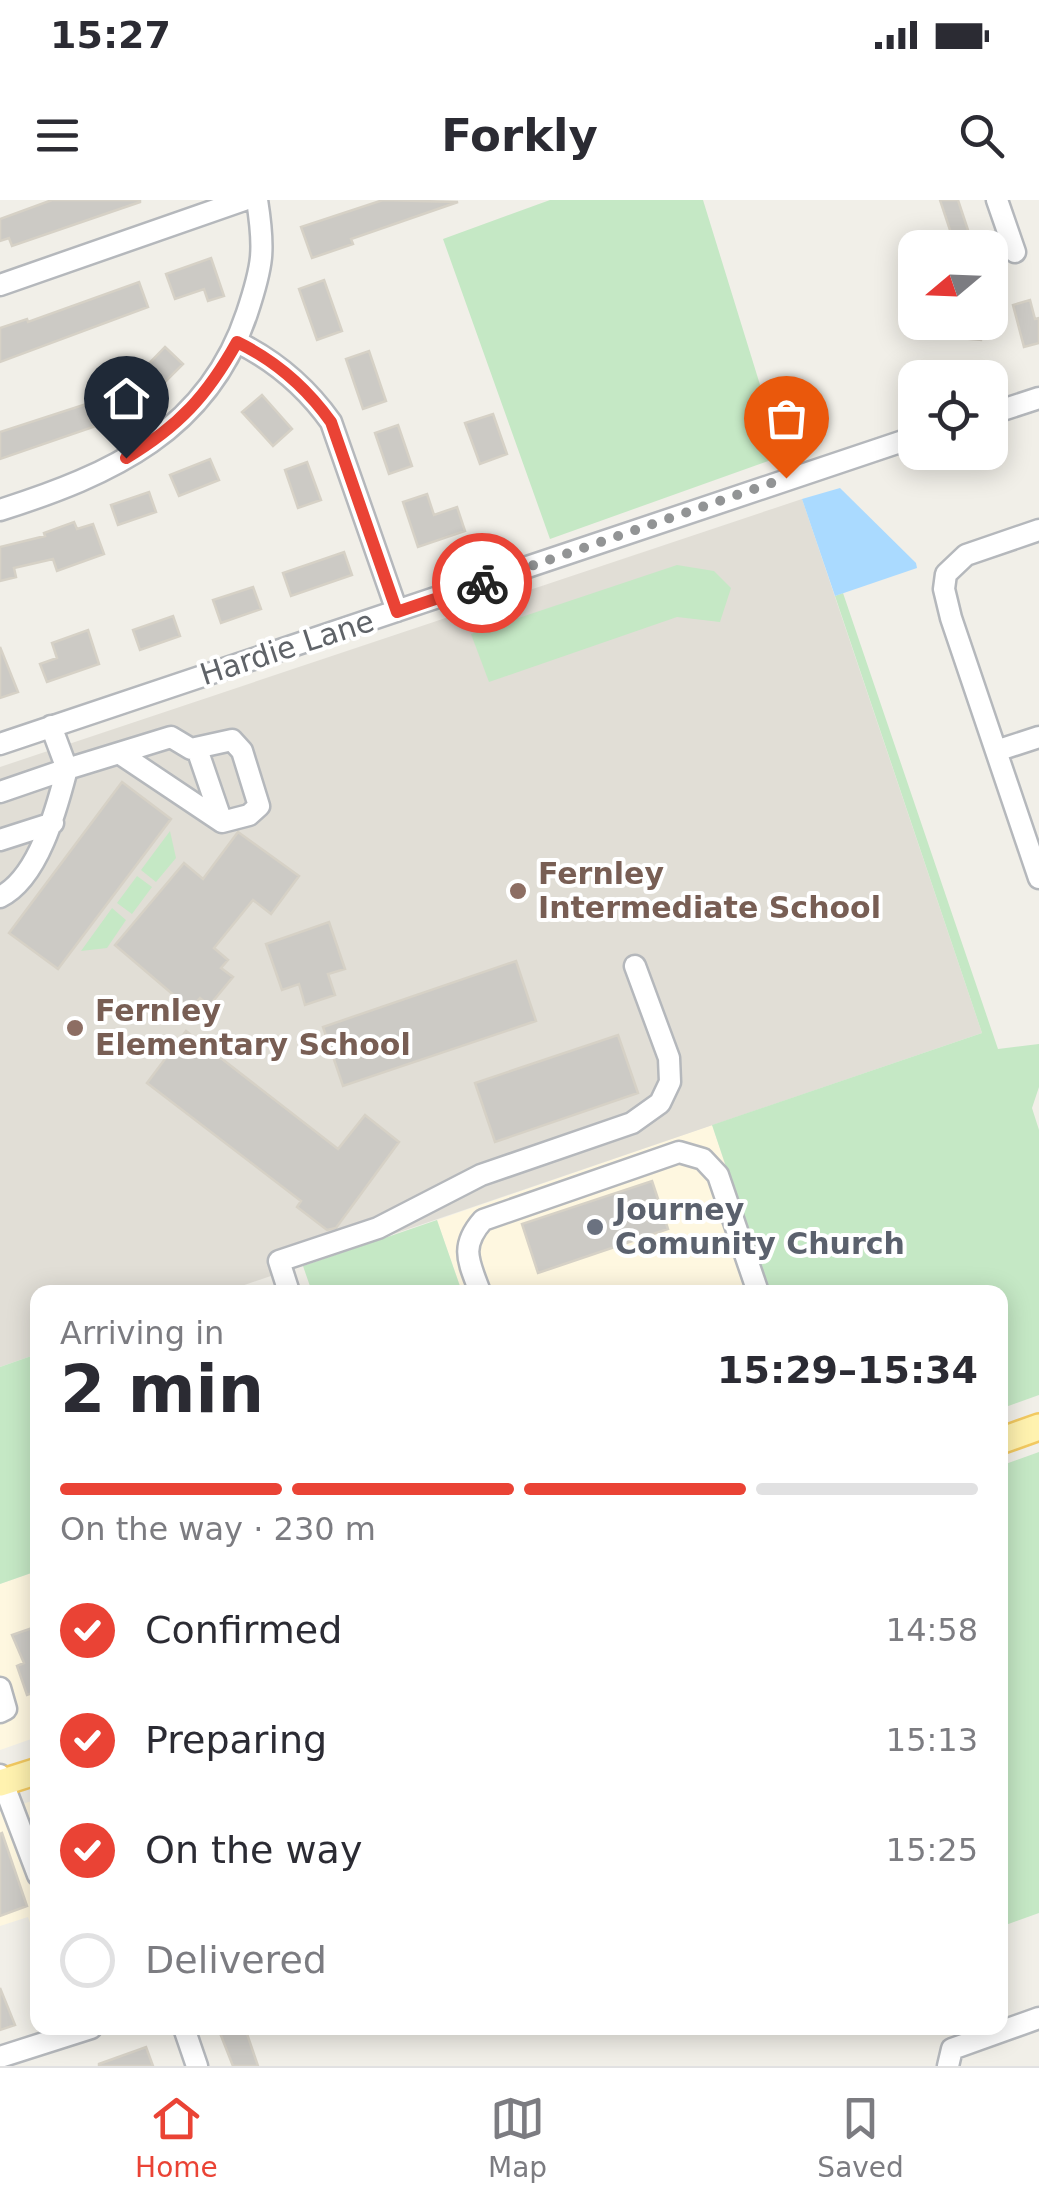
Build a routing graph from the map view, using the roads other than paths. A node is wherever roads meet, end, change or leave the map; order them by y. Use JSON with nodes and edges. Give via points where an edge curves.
{"nodes":[{"id":1,"x":244,"y":200,"type":"edge"},
{"id":2,"x":257,"y":200,"type":"edge"},
{"id":3,"x":997,"y":200,"type":"edge"},
{"id":4,"x":1015,"y":252,"type":"dead end"},
{"id":5,"x":0,"y":285,"type":"edge"},
{"id":6,"x":237,"y":342,"type":"junction"},
{"id":7,"x":1039,"y":398,"type":"edge"},
{"id":8,"x":1008,"y":408,"type":"edge"},
{"id":9,"x":898,"y":443,"type":"edge"},
{"id":10,"x":0,"y":510,"type":"edge"},
{"id":11,"x":1039,"y":530,"type":"edge"},
{"id":12,"x":397,"y":612,"type":"junction"},
{"id":13,"x":52,"y":726,"type":"junction"},
{"id":14,"x":1039,"y":737,"type":"edge"},
{"id":15,"x":0,"y":744,"type":"edge"},
{"id":16,"x":197,"y":749,"type":"junction"},
{"id":17,"x":996,"y":752,"type":"junction"},
{"id":18,"x":119,"y":753,"type":"junction"},
{"id":19,"x":67,"y":768,"type":"junction"},
{"id":20,"x":0,"y":792,"type":"edge"},
{"id":21,"x":53,"y":822,"type":"junction"},
{"id":22,"x":222,"y":822,"type":"junction"},
{"id":23,"x":0,"y":840,"type":"edge"},
{"id":24,"x":1039,"y":878,"type":"edge"},
{"id":25,"x":0,"y":897,"type":"edge"},
{"id":26,"x":636,"y":966,"type":"dead end"},
{"id":27,"x":287,"y":1285,"type":"edge"},
{"id":28,"x":478,"y":1285,"type":"edge"},
{"id":29,"x":756,"y":1285,"type":"edge"},
{"id":30,"x":1039,"y":1427,"type":"edge"},
{"id":31,"x":1008,"y":1438,"type":"edge"},
{"id":32,"x":0,"y":1688,"type":"edge"},
{"id":33,"x":0,"y":1712,"type":"edge"},
{"id":34,"x":30,"y":1772,"type":"edge"},
{"id":35,"x":1,"y":1780,"type":"edge"},
{"id":36,"x":30,"y":1853,"type":"edge"},
{"id":37,"x":1039,"y":2018,"type":"edge"},
{"id":38,"x":1008,"y":2032,"type":"edge"},
{"id":39,"x":69,"y":2035,"type":"edge"},
{"id":40,"x":187,"y":2035,"type":"edge"},
{"id":41,"x":1001,"y":2035,"type":"edge"},
{"id":42,"x":0,"y":2057,"type":"edge"},
{"id":43,"x":950,"y":2058,"type":"edge"},
{"id":44,"x":198,"y":2066,"type":"edge"}],
"edges":[{"from":1,"to":5,"type":"street"},
{"from":2,"to":6,"type":"street","via":[[262,266]]},
{"from":3,"to":4,"type":"street"},
{"from":6,"to":10,"type":"street","via":[[214,383],[145,447],[107,470]]},
{"from":6,"to":12,"type":"street","via":[[290,375],[331,422]]},
{"from":7,"to":8,"type":"street"},
{"from":9,"to":12,"type":"street","name":"Hardie Lane"},
{"from":11,"to":17,"type":"street","via":[[966,555],[946,574],[950,618]]},
{"from":12,"to":13,"type":"street","name":"Hardie Lane"},
{"from":13,"to":15,"type":"street","name":"Hardie Lane"},
{"from":13,"to":19,"type":"street"},
{"from":14,"to":17,"type":"street"},
{"from":16,"to":18,"type":"street","via":[[171,737]]},
{"from":16,"to":22,"type":"street"},
{"from":16,"to":22,"type":"street","via":[[232,740],[242,751],[259,806]]},
{"from":17,"to":24,"type":"street"},
{"from":18,"to":19,"type":"street"},
{"from":18,"to":22,"type":"street"},
{"from":19,"to":20,"type":"street"},
{"from":19,"to":21,"type":"street"},
{"from":21,"to":23,"type":"street"},
{"from":21,"to":25,"type":"street","via":[[19,883]]},
{"from":26,"to":27,"type":"street","via":[[668,1058],[670,1082],[660,1103],[632,1123],[481,1175],[378,1228],[279,1262]]},
{"from":28,"to":29,"type":"street","via":[[469,1236],[483,1220],[679,1152],[702,1159],[718,1176]]},
{"from":30,"to":31,"type":"main road"},
{"from":32,"to":33,"type":"street","via":[[6,1710]]},
{"from":34,"to":35,"type":"main road"},
{"from":35,"to":36,"type":"street"},
{"from":37,"to":38,"type":"street"},
{"from":39,"to":42,"type":"street"},
{"from":40,"to":44,"type":"street"},
{"from":41,"to":43,"type":"street"}]}
